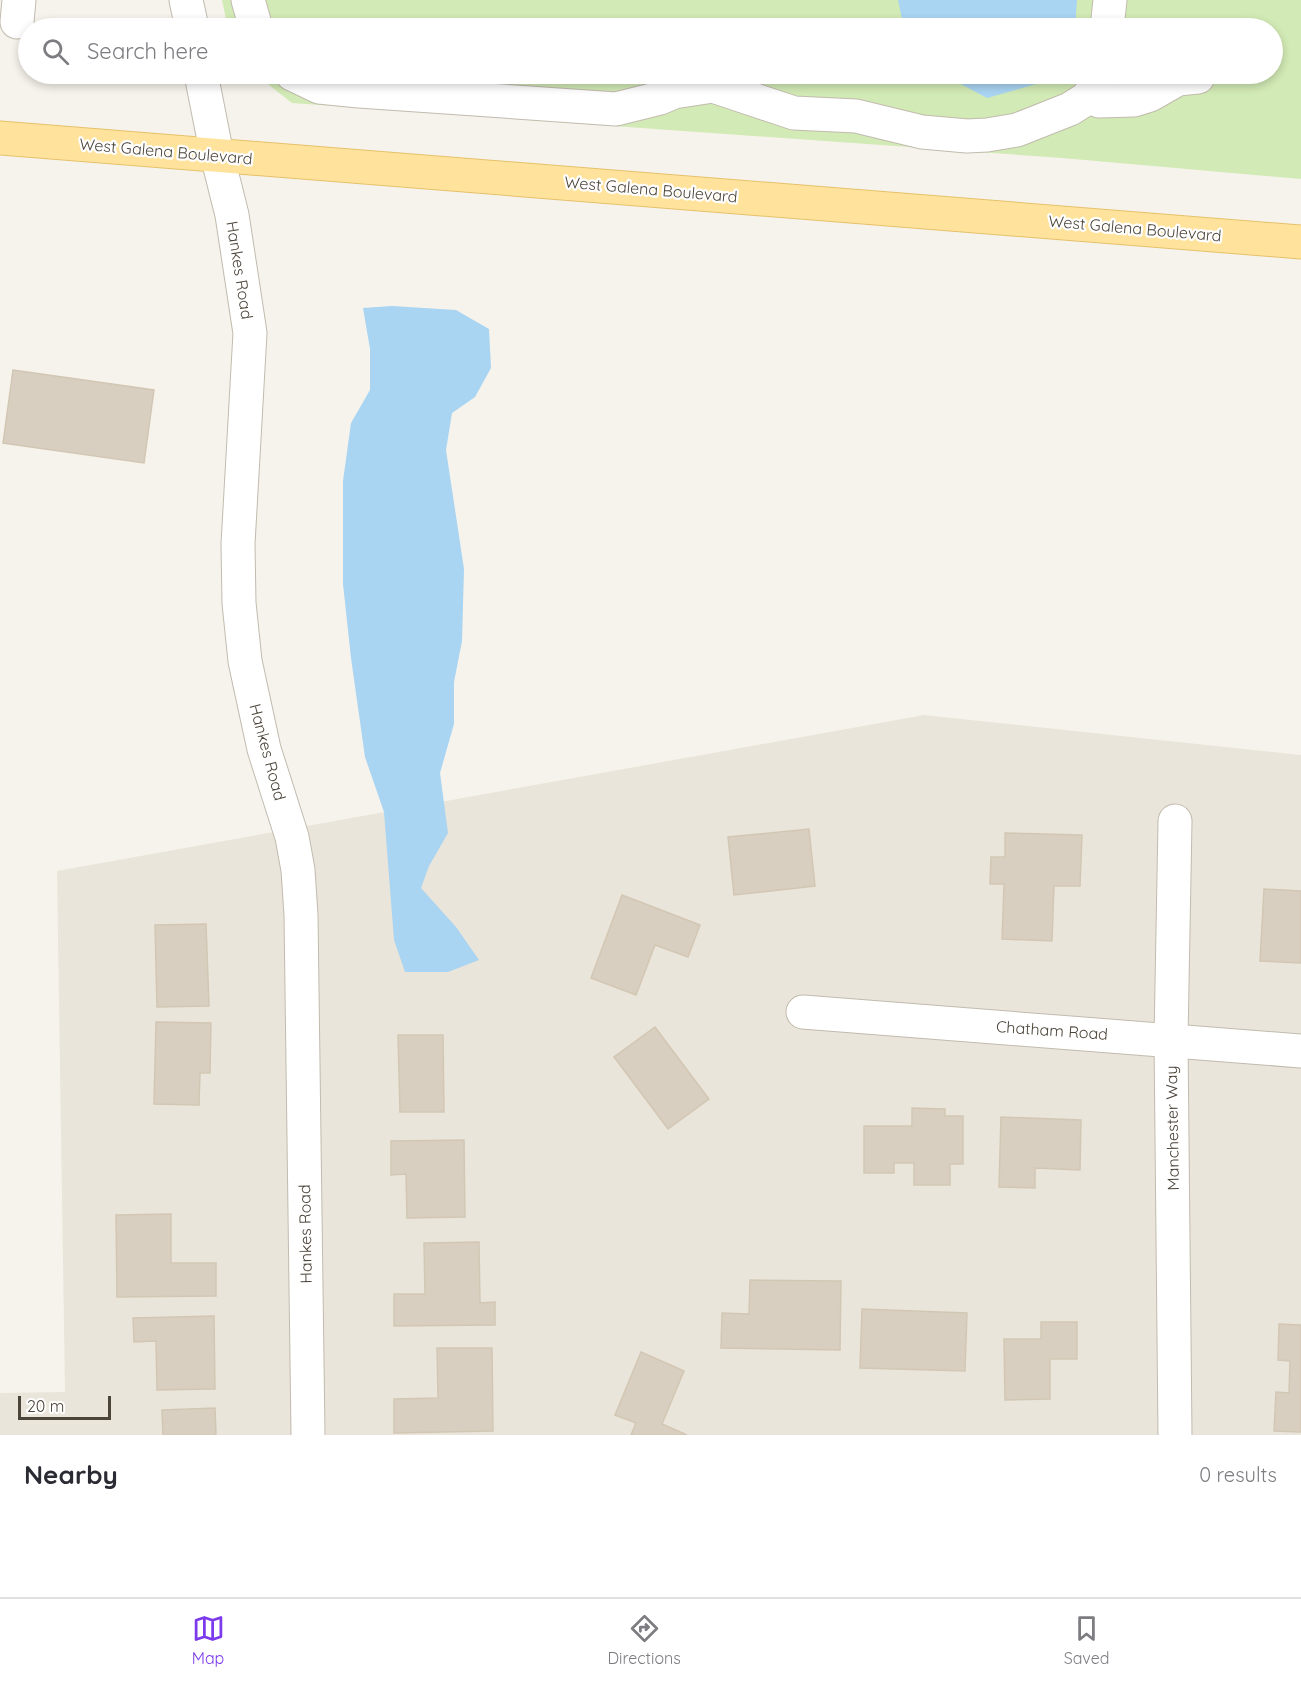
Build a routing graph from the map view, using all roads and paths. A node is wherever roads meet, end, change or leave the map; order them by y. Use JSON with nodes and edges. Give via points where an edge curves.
{"nodes":[{"id":1,"x":186,"y":0,"type":"edge"},
{"id":2,"x":248,"y":0,"type":"edge"},
{"id":3,"x":1110,"y":0,"type":"edge"},
{"id":4,"x":190,"y":18,"type":"edge"},
{"id":5,"x":253,"y":18,"type":"edge"},
{"id":6,"x":1108,"y":18,"type":"edge"},
{"id":7,"x":203,"y":84,"type":"edge"},
{"id":8,"x":314,"y":84,"type":"edge"},
{"id":9,"x":1167,"y":84,"type":"edge"},
{"id":10,"x":1094,"y":85,"type":"edge"},
{"id":11,"x":0,"y":138,"type":"edge"},
{"id":12,"x":217,"y":155,"type":"junction"},
{"id":13,"x":1301,"y":242,"type":"edge"},
{"id":14,"x":1175,"y":821,"type":"dead end"},
{"id":15,"x":803,"y":1012,"type":"dead end"},
{"id":16,"x":1171,"y":1039,"type":"junction"},
{"id":17,"x":1301,"y":1051,"type":"edge"},
{"id":18,"x":308,"y":1435,"type":"edge"},
{"id":19,"x":1175,"y":1435,"type":"edge"}],
"edges":[{"from":1,"to":4,"type":"street"},
{"from":2,"to":5,"type":"street"},
{"from":3,"to":6,"type":"street"},
{"from":7,"to":12,"type":"street","name":"Hankes Road"},
{"from":8,"to":10,"type":"street","via":[[359,91],[615,109],[712,86],[794,113],[856,116],[922,132],[967,136],[1017,130],[1070,109]]},
{"from":9,"to":10,"type":"street","via":[[1134,100],[1099,101]]},
{"from":11,"to":12,"type":"main road","name":"West Galena Boulevard"},
{"from":12,"to":13,"type":"main road","name":"West Galena Boulevard"},
{"from":12,"to":18,"type":"street","name":"Hankes Road","via":[[232,215],[250,333],[238,544],[245,661],[264,749],[292,837],[298,870]]},
{"from":14,"to":16,"type":"street","name":"Manchester Way"},
{"from":15,"to":16,"type":"street","name":"Chatham Road"},
{"from":16,"to":17,"type":"street","name":"Chatham Road"},
{"from":16,"to":19,"type":"street","name":"Manchester Way"}]}
